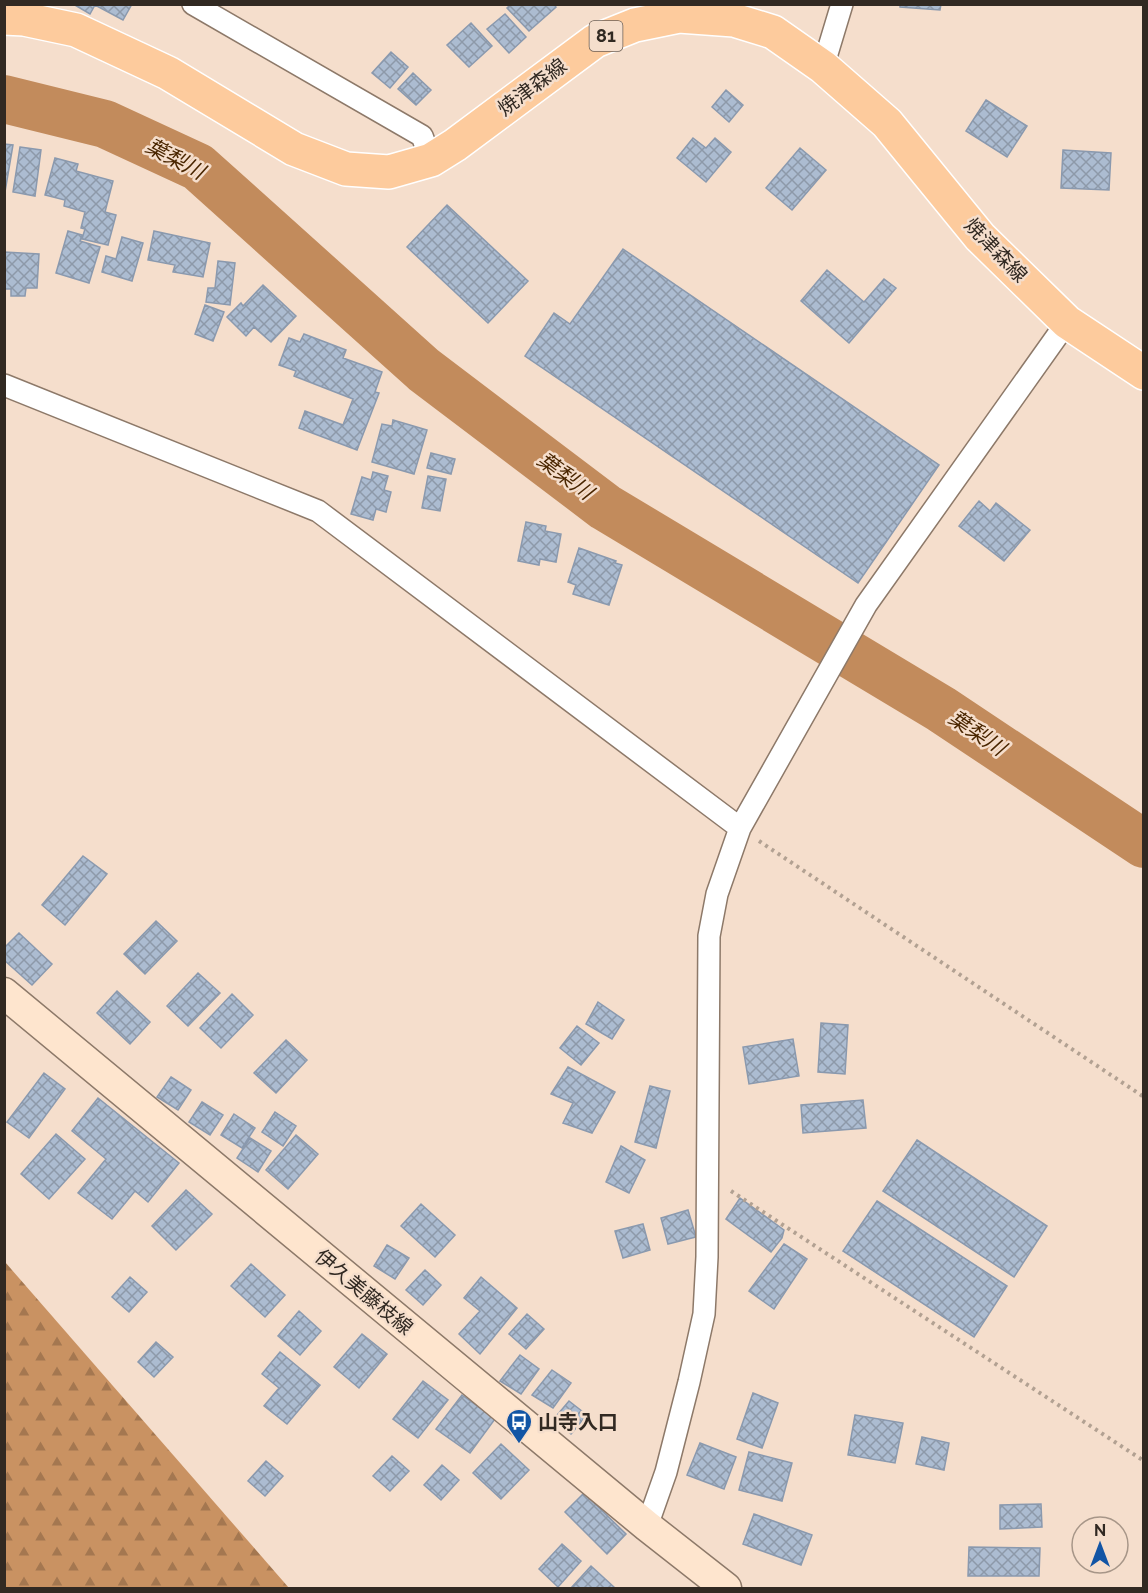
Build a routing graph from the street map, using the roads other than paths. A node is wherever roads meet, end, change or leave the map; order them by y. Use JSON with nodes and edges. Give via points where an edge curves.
{"nodes":[{"id":1,"x":193,"y":4,"type":"edge"},
{"id":2,"x":843,"y":4,"type":"edge"},
{"id":3,"x":4,"y":18,"type":"edge"},
{"id":4,"x":823,"y":67,"type":"junction"},
{"id":5,"x":431,"y":159,"type":"junction"},
{"id":6,"x":1067,"y":322,"type":"junction"},
{"id":7,"x":1143,"y":373,"type":"edge"},
{"id":8,"x":4,"y":385,"type":"edge"},
{"id":9,"x":740,"y":828,"type":"junction"},
{"id":10,"x":4,"y":993,"type":"edge"},
{"id":11,"x":647,"y":1526,"type":"junction"},
{"id":12,"x":726,"y":1588,"type":"edge"}],
"edges":[{"from":1,"to":5,"type":"street","via":[[422,136]]},
{"from":2,"to":4,"type":"street"},
{"from":3,"to":5,"type":"main road","name":"焼津森線","number":"81","via":[[76,30],[168,73],[294,149],[346,169],[389,171]]},
{"from":4,"to":5,"type":"main road","name":"焼津森線","number":"81","via":[[773,32],[735,20],[679,16],[635,25],[595,41]]},
{"from":4,"to":6,"type":"main road","name":"焼津森線","number":"81","via":[[887,123],[980,237]]},
{"from":6,"to":7,"type":"main road","name":"焼津森線","number":"81"},
{"from":6,"to":9,"type":"street","via":[[866,605]]},
{"from":8,"to":9,"type":"street","via":[[318,511]]},
{"from":9,"to":11,"type":"street","via":[[717,894],[709,936],[704,1314],[666,1472]]},
{"from":10,"to":11,"type":"main road","name":"伊久美藤枝線"},
{"from":11,"to":12,"type":"main road","name":"伊久美藤枝線"}]}
